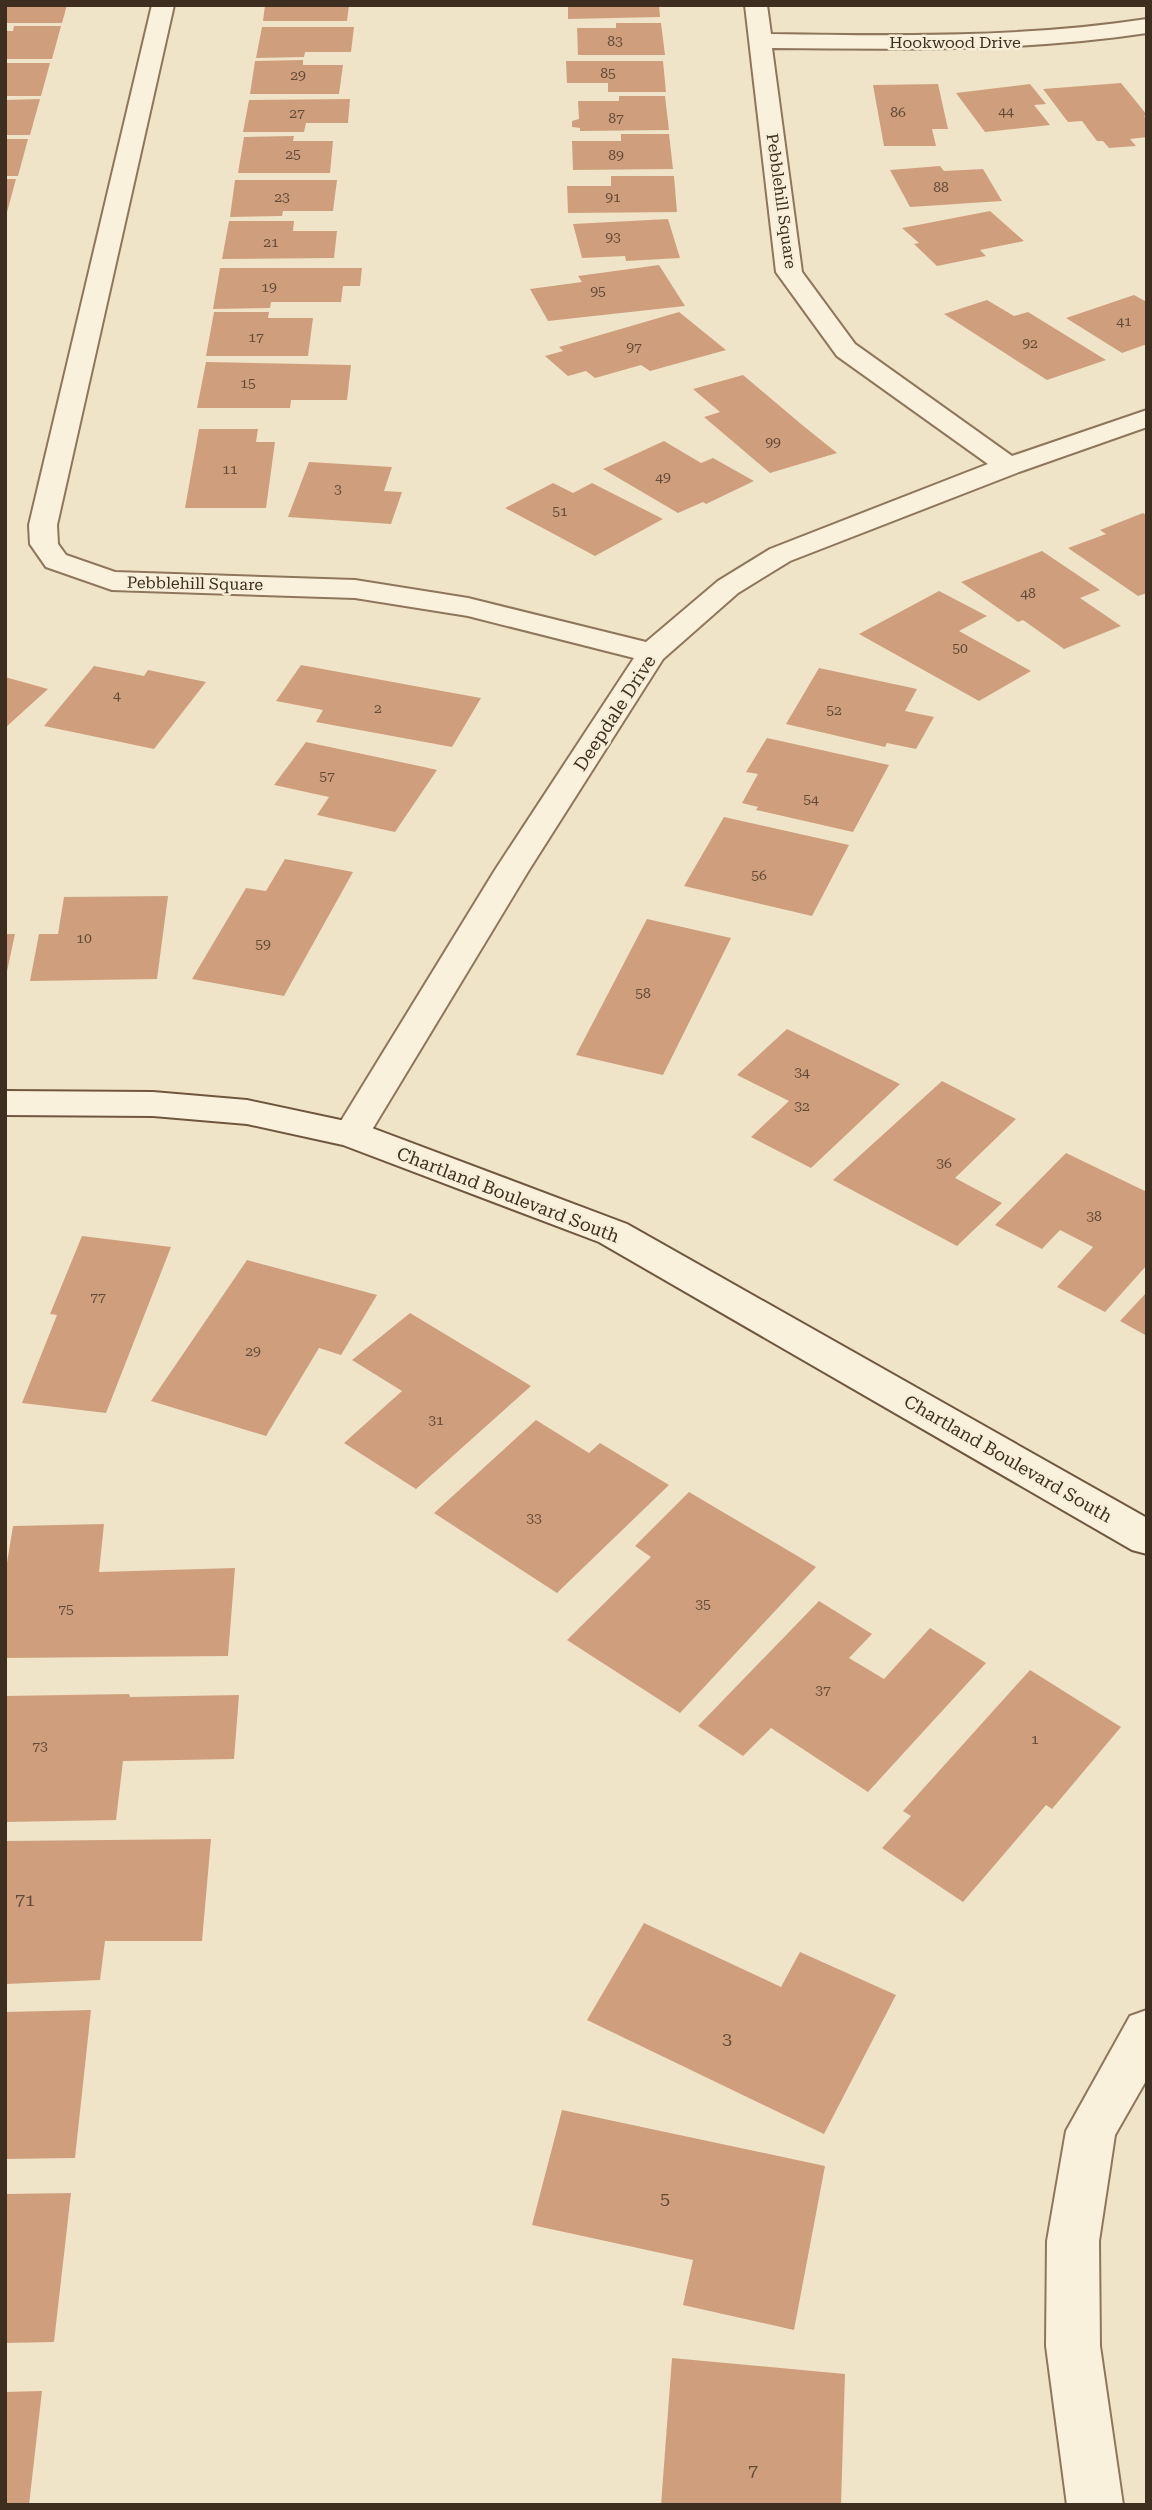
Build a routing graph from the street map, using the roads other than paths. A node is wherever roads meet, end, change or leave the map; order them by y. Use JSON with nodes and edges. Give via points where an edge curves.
{"nodes":[{"id":1,"x":163,"y":5,"type":"edge"},
{"id":2,"x":756,"y":5,"type":"edge"},
{"id":3,"x":1147,"y":26,"type":"edge"},
{"id":4,"x":761,"y":41,"type":"junction"},
{"id":5,"x":1147,"y":418,"type":"edge"},
{"id":6,"x":1009,"y":466,"type":"junction"},
{"id":7,"x":652,"y":653,"type":"junction"},
{"id":8,"x":5,"y":1103,"type":"edge"},
{"id":9,"x":351,"y":1134,"type":"junction"},
{"id":10,"x":1147,"y":1538,"type":"edge"},
{"id":11,"x":1147,"y":2032,"type":"edge"},
{"id":12,"x":1095,"y":2505,"type":"edge"}],
"edges":[{"from":1,"to":7,"type":"street","name":"Pebblehill Square","via":[[43,525],[44,544],[56,561],[112,580],[278,584],[380,593],[494,613]]},
{"from":2,"to":4,"type":"street","name":"Pebblehill Square"},
{"from":3,"to":4,"type":"street","name":"Hookwood Drive","via":[[1024,42]]},
{"from":4,"to":6,"type":"street","name":"Pebblehill Square","via":[[789,272],[846,350]]},
{"from":5,"to":6,"type":"street","name":"Deepdale Drive"},
{"from":6,"to":7,"type":"street","name":"Deepdale Drive","via":[[780,555],[728,587]]},
{"from":7,"to":9,"type":"street","name":"Deepdale Drive","via":[[512,870]]},
{"from":8,"to":9,"type":"street","name":"Chartland Boulevard South","via":[[153,1104],[247,1112]]},
{"from":9,"to":10,"type":"street","name":"Chartland Boulevard South","via":[[613,1233]]},
{"from":11,"to":12,"type":"street","via":[[1091,2131],[1073,2241],[1073,2346]]}]}
